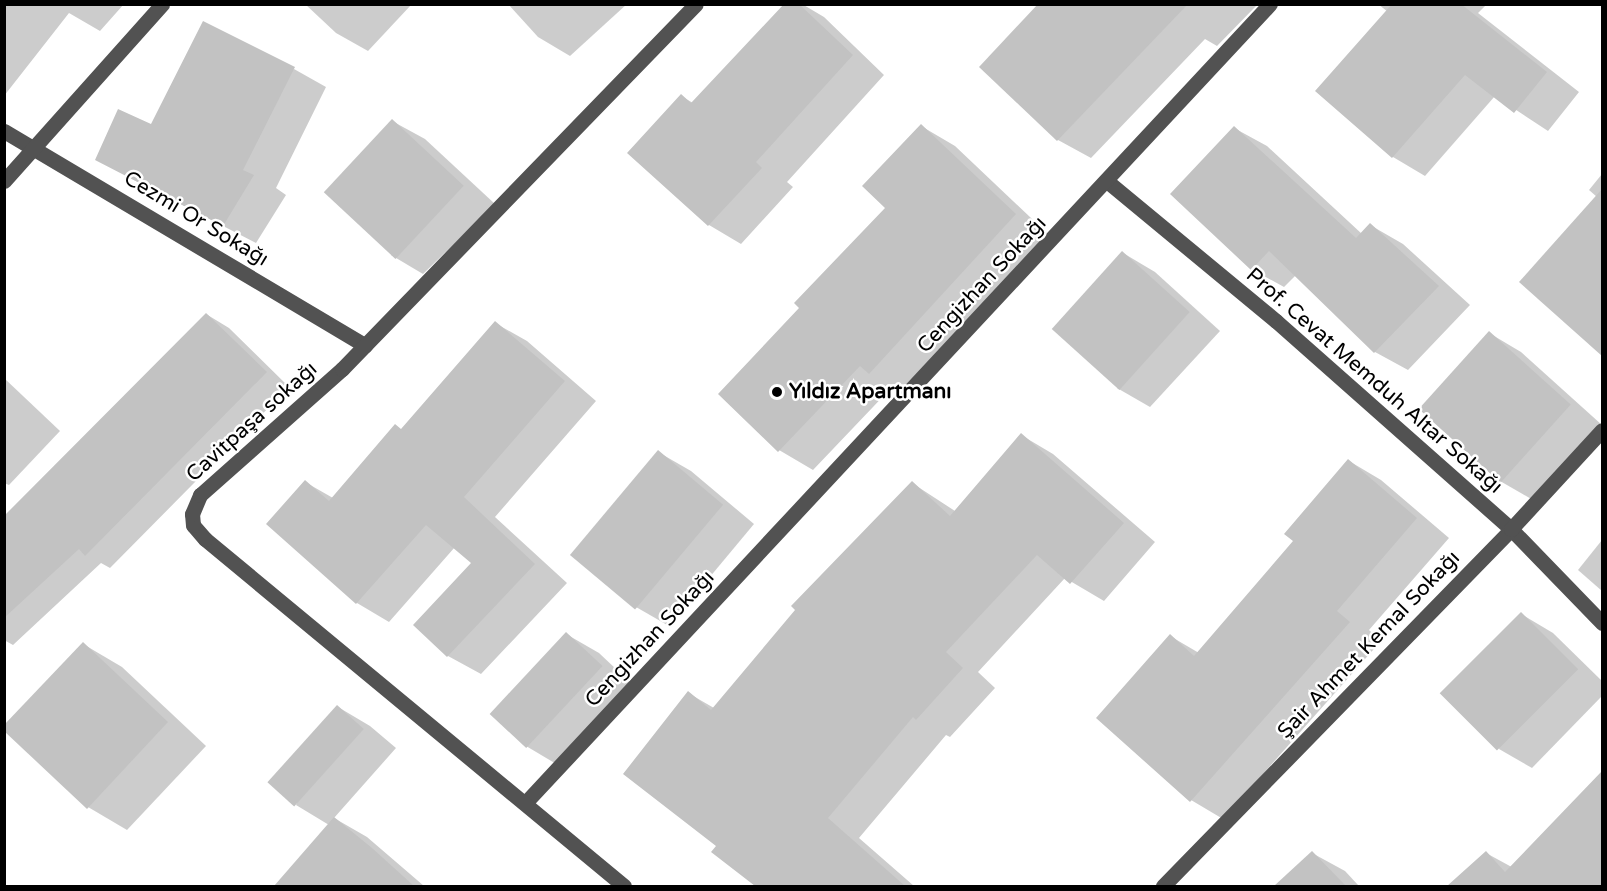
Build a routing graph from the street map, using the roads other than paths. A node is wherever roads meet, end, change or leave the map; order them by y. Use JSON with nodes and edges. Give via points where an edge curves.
{"nodes":[{"id":1,"x":162,"y":4,"type":"edge"},
{"id":2,"x":696,"y":4,"type":"edge"},
{"id":3,"x":1270,"y":4,"type":"edge"},
{"id":4,"x":4,"y":131,"type":"edge"},
{"id":5,"x":35,"y":147,"type":"junction"},
{"id":6,"x":4,"y":181,"type":"edge"},
{"id":7,"x":1107,"y":182,"type":"junction"},
{"id":8,"x":365,"y":345,"type":"junction"},
{"id":9,"x":1602,"y":430,"type":"edge"},
{"id":10,"x":1512,"y":529,"type":"junction"},
{"id":11,"x":1602,"y":624,"type":"edge"},
{"id":12,"x":526,"y":802,"type":"junction"},
{"id":13,"x":624,"y":886,"type":"edge"},
{"id":14,"x":1163,"y":886,"type":"edge"}],
"edges":[{"from":1,"to":5,"type":"street"},
{"from":2,"to":8,"type":"street","name":"Cavitpaşa sokağı"},
{"from":3,"to":7,"type":"street","name":"Cengizhan Sokağı"},
{"from":4,"to":5,"type":"street","name":"Cezmi Or Sokağı"},
{"from":5,"to":6,"type":"street"},
{"from":5,"to":8,"type":"street","name":"Cezmi Or Sokağı"},
{"from":7,"to":10,"type":"street","name":"Prof. Cevat Memduh Altar Sokağı","via":[[1276,321]]},
{"from":7,"to":12,"type":"street","name":"Cengizhan Sokağı"},
{"from":8,"to":12,"type":"street","name":"Cavitpaşa sokağı","via":[[200,495],[192,510],[193,525]]},
{"from":9,"to":10,"type":"street","name":"Şair Ahmet Kemal Sokağı"},
{"from":10,"to":11,"type":"street","name":"Prof. Cevat Memduh Altar Sokağı"},
{"from":10,"to":14,"type":"street","name":"Şair Ahmet Kemal Sokağı"},
{"from":12,"to":13,"type":"street","name":"Cavitpaşa sokağı"}]}
